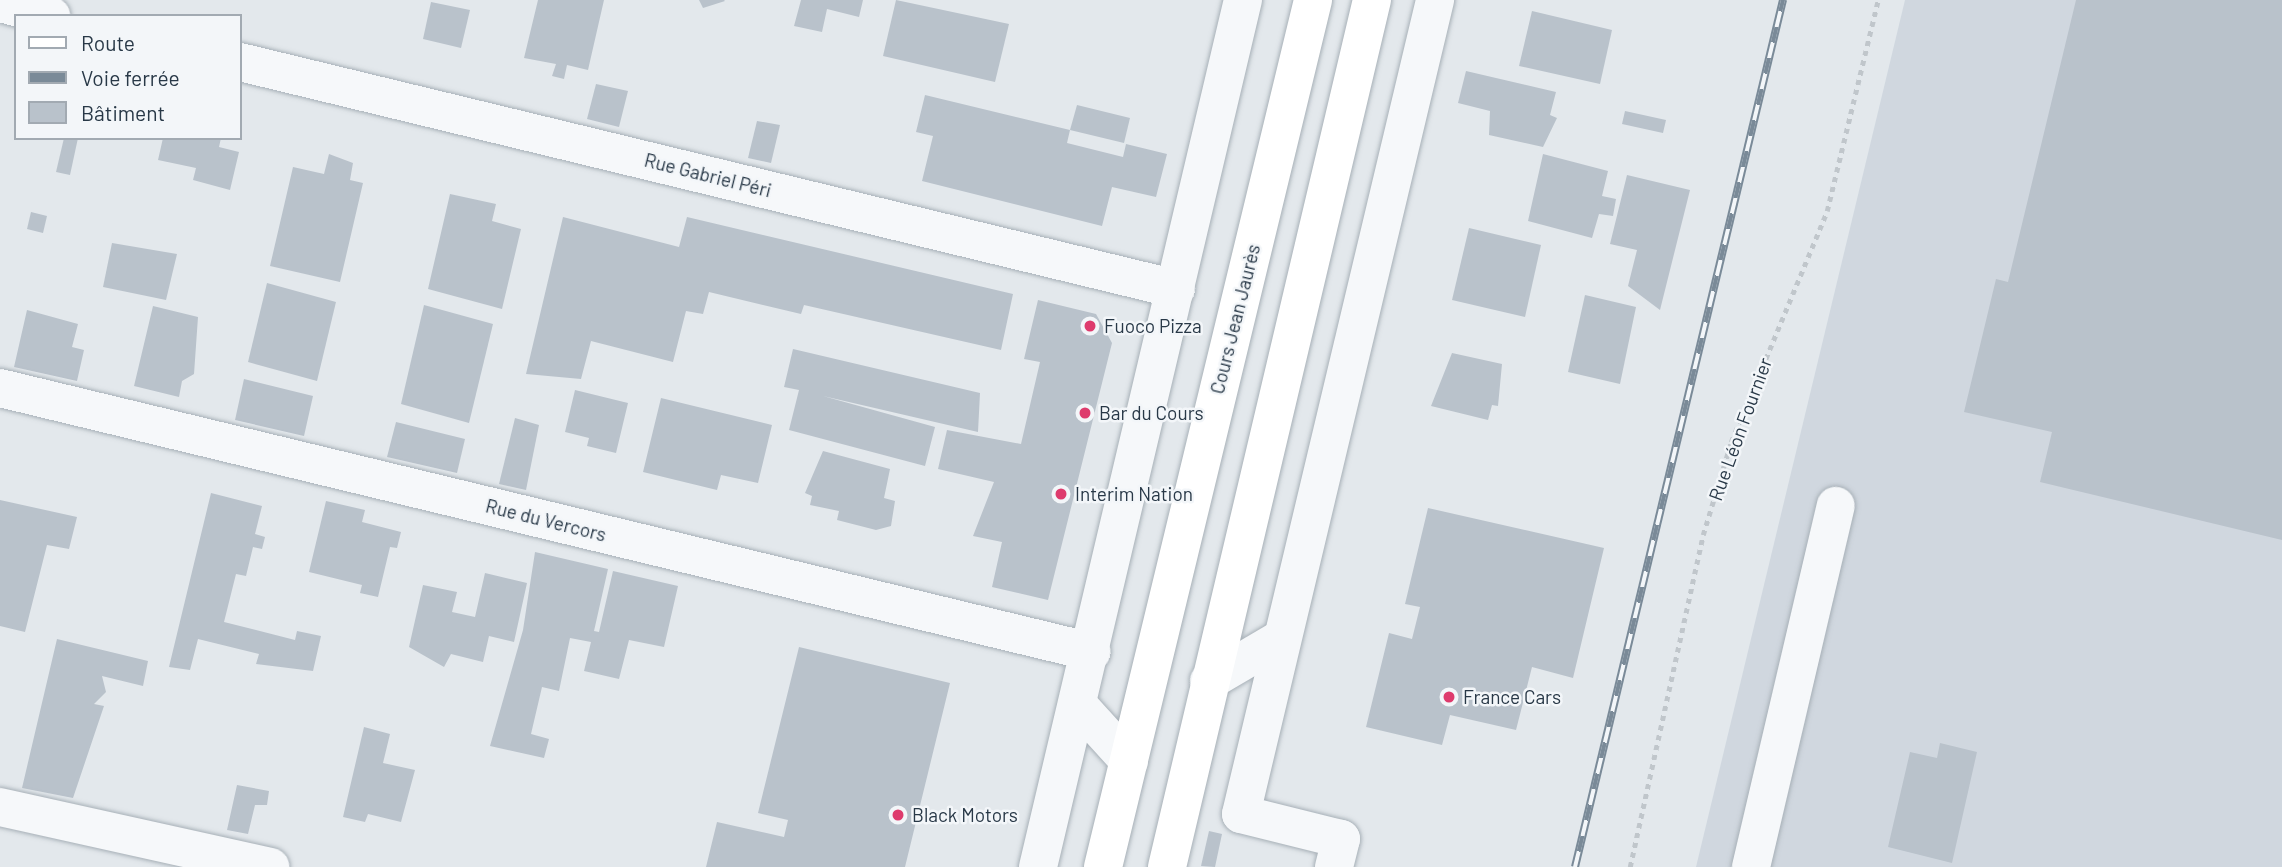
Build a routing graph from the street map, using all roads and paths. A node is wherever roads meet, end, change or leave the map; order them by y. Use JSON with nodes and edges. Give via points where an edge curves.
{"nodes":[{"id":1,"x":1243,"y":0,"type":"edge"},
{"id":2,"x":1313,"y":0,"type":"edge"},
{"id":3,"x":1373,"y":0,"type":"edge"},
{"id":4,"x":1435,"y":0,"type":"edge"},
{"id":5,"x":1878,"y":0,"type":"edge"},
{"id":6,"x":0,"y":4,"type":"edge"},
{"id":7,"x":42,"y":14,"type":"edge"},
{"id":8,"x":242,"y":62,"type":"edge"},
{"id":9,"x":1176,"y":289,"type":"junction"},
{"id":10,"x":0,"y":388,"type":"edge"},
{"id":11,"x":1836,"y":506,"type":"dead end"},
{"id":12,"x":1279,"y":640,"type":"junction"},
{"id":13,"x":1092,"y":652,"type":"junction"},
{"id":14,"x":1209,"y":681,"type":"junction"},
{"id":15,"x":1080,"y":708,"type":"junction"},
{"id":16,"x":1129,"y":761,"type":"junction"},
{"id":17,"x":0,"y":807,"type":"edge"},
{"id":18,"x":270,"y":867,"type":"edge"},
{"id":19,"x":1038,"y":867,"type":"edge"},
{"id":20,"x":1103,"y":867,"type":"edge"},
{"id":21,"x":1167,"y":867,"type":"edge"},
{"id":22,"x":1334,"y":867,"type":"edge"},
{"id":23,"x":1630,"y":867,"type":"edge"},
{"id":24,"x":1751,"y":867,"type":"edge"}],
"edges":[{"from":1,"to":9,"type":"street"},
{"from":2,"to":16,"type":"main road","name":"Cours Jean Jaurès"},
{"from":3,"to":14,"type":"main road"},
{"from":4,"to":12,"type":"street"},
{"from":5,"to":23,"type":"path","name":"Rue Léon Fournier","via":[[1827,211],[1731,442],[1703,535]]},
{"from":6,"to":7,"type":"street"},
{"from":8,"to":9,"type":"street","name":"Rue Gabriel Péri"},
{"from":9,"to":13,"type":"street"},
{"from":10,"to":13,"type":"street","name":"Rue du Vercors"},
{"from":11,"to":24,"type":"street"},
{"from":12,"to":14,"type":"street"},
{"from":12,"to":22,"type":"street","via":[[1241,814],[1341,839]]},
{"from":13,"to":15,"type":"street"},
{"from":14,"to":21,"type":"main road"},
{"from":15,"to":16,"type":"street"},
{"from":15,"to":19,"type":"street"},
{"from":16,"to":20,"type":"main road","name":"Cours Jean Jaurès"},
{"from":17,"to":18,"type":"street"}]}
